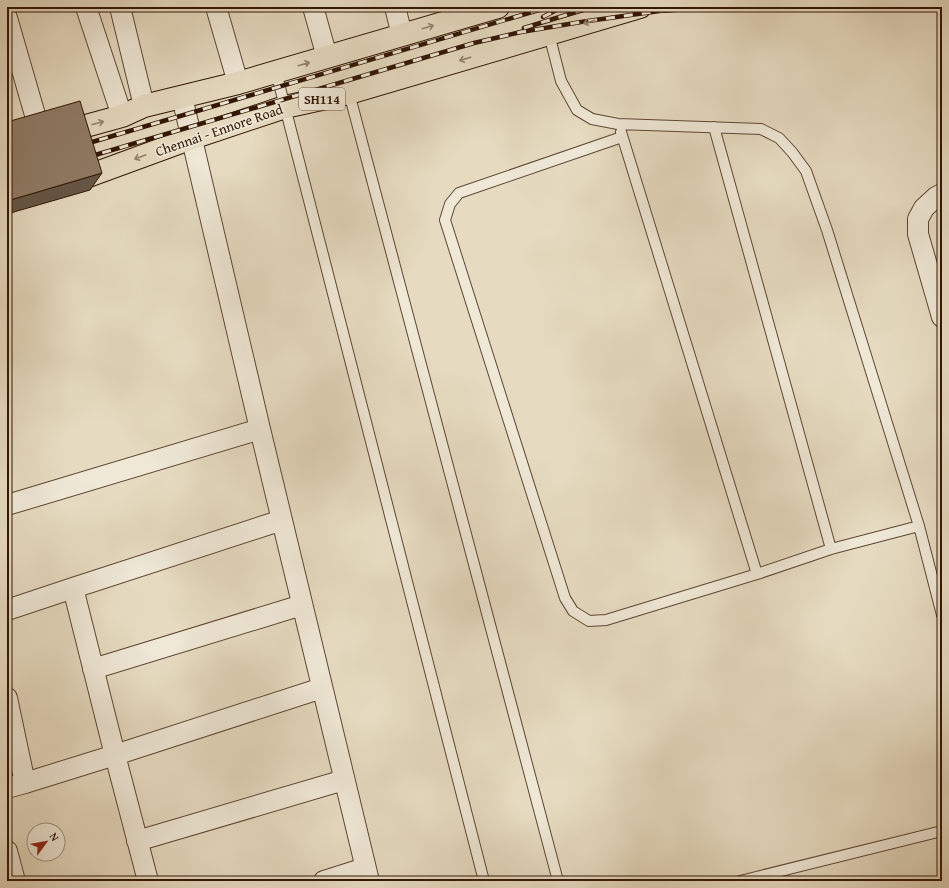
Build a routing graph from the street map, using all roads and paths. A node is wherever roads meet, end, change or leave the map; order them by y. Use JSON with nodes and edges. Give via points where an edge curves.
{"nodes":[{"id":1,"x":86,"y":7,"type":"edge"},
{"id":2,"x":120,"y":7,"type":"edge"},
{"id":3,"x":216,"y":7,"type":"edge"},
{"id":4,"x":313,"y":7,"type":"edge"},
{"id":5,"x":395,"y":7,"type":"edge"},
{"id":6,"x":498,"y":7,"type":"edge"},
{"id":7,"x":640,"y":7,"type":"edge"},
{"id":8,"x":448,"y":14,"type":"edge"},
{"id":9,"x":7,"y":18,"type":"edge"},
{"id":10,"x":549,"y":34,"type":"junction"},
{"id":11,"x":402,"y":35,"type":"junction"},
{"id":12,"x":327,"y":57,"type":"junction"},
{"id":13,"x":276,"y":72,"type":"junction"},
{"id":14,"x":238,"y":83,"type":"junction"},
{"id":15,"x":349,"y":93,"type":"junction"},
{"id":16,"x":182,"y":97,"type":"junction"},
{"id":17,"x":144,"y":106,"type":"junction"},
{"id":18,"x":285,"y":107,"type":"junction"},
{"id":19,"x":122,"y":116,"type":"junction"},
{"id":20,"x":618,"y":124,"type":"junction"},
{"id":21,"x":714,"y":127,"type":"junction"},
{"id":22,"x":192,"y":138,"type":"junction"},
{"id":23,"x":622,"y":138,"type":"junction"},
{"id":24,"x":42,"y":139,"type":"junction"},
{"id":25,"x":7,"y":149,"type":"edge"},
{"id":26,"x":53,"y":186,"type":"edge"},
{"id":27,"x":942,"y":194,"type":"edge"},
{"id":28,"x":942,"y":317,"type":"edge"},
{"id":29,"x":260,"y":429,"type":"junction"},
{"id":30,"x":7,"y":505,"type":"edge"},
{"id":31,"x":282,"y":520,"type":"junction"},
{"id":32,"x":919,"y":526,"type":"junction"},
{"id":33,"x":831,"y":548,"type":"junction"},
{"id":34,"x":756,"y":574,"type":"junction"},
{"id":35,"x":73,"y":588,"type":"junction"},
{"id":36,"x":302,"y":605,"type":"junction"},
{"id":37,"x":7,"y":610,"type":"edge"},
{"id":38,"x":942,"y":615,"type":"edge"},
{"id":39,"x":93,"y":669,"type":"junction"},
{"id":40,"x":322,"y":688,"type":"junction"},
{"id":41,"x":7,"y":698,"type":"edge"},
{"id":42,"x":114,"y":755,"type":"junction"},
{"id":43,"x":344,"y":780,"type":"junction"},
{"id":44,"x":16,"y":785,"type":"edge"},
{"id":45,"x":942,"y":831,"type":"edge"},
{"id":46,"x":137,"y":841,"type":"junction"},
{"id":47,"x":7,"y":851,"type":"edge"},
{"id":48,"x":367,"y":875,"type":"edge"},
{"id":49,"x":15,"y":881,"type":"edge"},
{"id":50,"x":148,"y":881,"type":"edge"},
{"id":51,"x":324,"y":881,"type":"edge"},
{"id":52,"x":484,"y":881,"type":"edge"},
{"id":53,"x":558,"y":881,"type":"edge"},
{"id":54,"x":740,"y":881,"type":"edge"}],
"edges":[{"from":1,"to":19,"type":"street"},
{"from":2,"to":17,"type":"street"},
{"from":3,"to":14,"type":"street"},
{"from":4,"to":12,"type":"street"},
{"from":5,"to":11,"type":"street"},
{"from":6,"to":8,"type":"main road"},
{"from":7,"to":10,"type":"main road","name":"Chennai - Ennore Road","number":"SH114","one_way":true},
{"from":11,"to":8,"type":"main road","one_way":true},
{"from":9,"to":24,"type":"street"},
{"from":10,"to":15,"type":"main road","name":"Chennai - Ennore Road","number":"SH114","one_way":true},
{"from":10,"to":20,"type":"lane","via":[[561,81],[577,110],[592,119]]},
{"from":11,"to":12,"type":"main road"},
{"from":13,"to":12,"type":"main road","one_way":true},
{"from":13,"to":14,"type":"main road"},
{"from":13,"to":18,"type":"lane"},
{"from":14,"to":16,"type":"main road"},
{"from":15,"to":18,"type":"main road","name":"Chennai - Ennore Road","number":"SH114"},
{"from":15,"to":53,"type":"lane"},
{"from":16,"to":17,"type":"main road"},
{"from":16,"to":22,"type":"street"},
{"from":17,"to":19,"type":"main road"},
{"from":18,"to":22,"type":"main road","name":"Chennai - Ennore Road","number":"SH114"},
{"from":18,"to":52,"type":"lane"},
{"from":24,"to":19,"type":"main road","one_way":true},
{"from":20,"to":21,"type":"lane"},
{"from":20,"to":23,"type":"lane"},
{"from":21,"to":32,"type":"lane","via":[[761,129],[779,138],[806,171],[827,230]]},
{"from":21,"to":33,"type":"lane"},
{"from":22,"to":26,"type":"main road","name":"Chennai - Ennore Road","number":"SH114","one_way":true,"via":[[91,175]]},
{"from":22,"to":29,"type":"street"},
{"from":23,"to":34,"type":"lane"},
{"from":23,"to":34,"type":"lane","via":[[459,193],[450,204],[445,220],[565,598],[573,611],[589,621],[606,620]]},
{"from":24,"to":25,"type":"main road"},
{"from":27,"to":28,"type":"street","via":[[924,208],[918,219],[918,234]]},
{"from":29,"to":30,"type":"street"},
{"from":29,"to":31,"type":"street"},
{"from":31,"to":35,"type":"street"},
{"from":31,"to":36,"type":"street"},
{"from":32,"to":33,"type":"lane"},
{"from":32,"to":38,"type":"lane"},
{"from":33,"to":34,"type":"lane"},
{"from":35,"to":37,"type":"street"},
{"from":35,"to":39,"type":"street"},
{"from":36,"to":39,"type":"street"},
{"from":36,"to":40,"type":"street"},
{"from":39,"to":42,"type":"street"},
{"from":40,"to":42,"type":"street"},
{"from":40,"to":43,"type":"street"},
{"from":41,"to":44,"type":"street"},
{"from":42,"to":44,"type":"street"},
{"from":42,"to":46,"type":"street"},
{"from":43,"to":46,"type":"street"},
{"from":43,"to":48,"type":"street"},
{"from":45,"to":54,"type":"lane"},
{"from":46,"to":50,"type":"street"},
{"from":47,"to":49,"type":"street"},
{"from":48,"to":51,"type":"street"}]}
